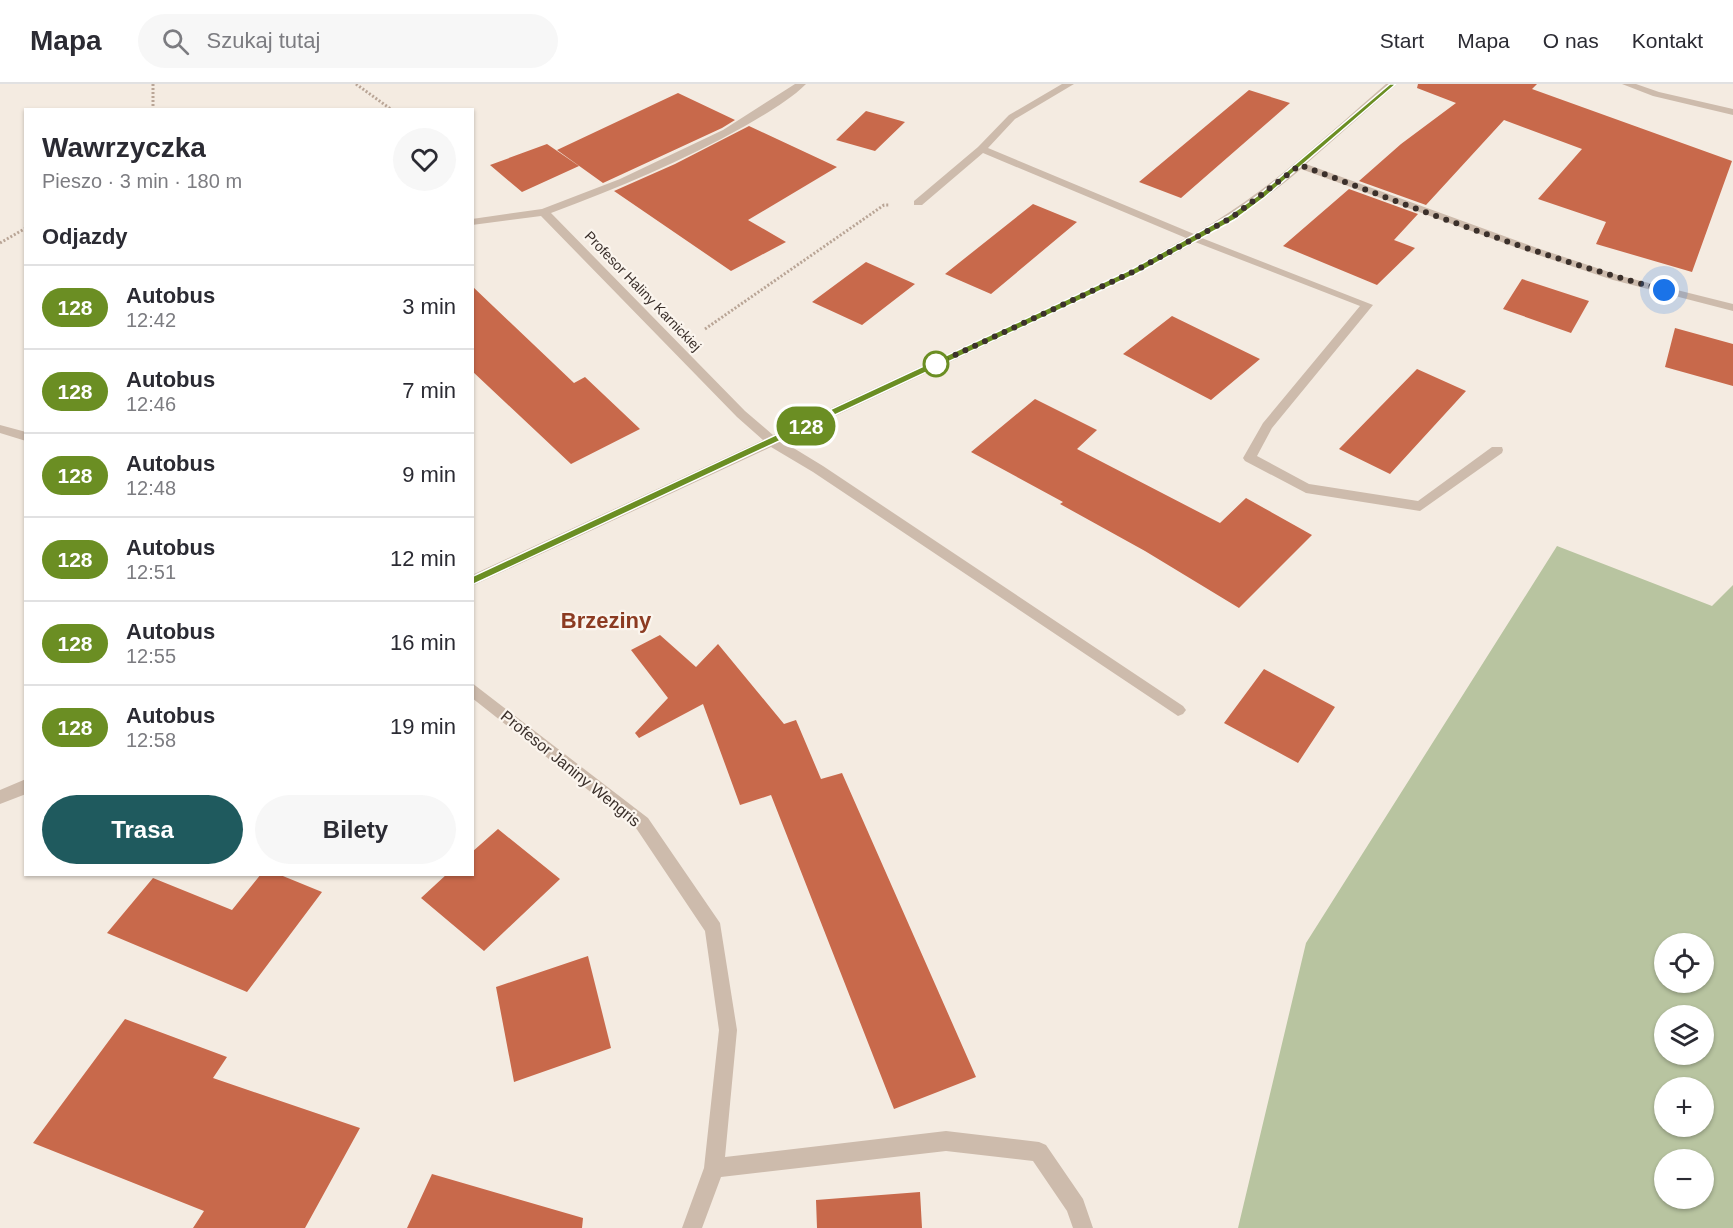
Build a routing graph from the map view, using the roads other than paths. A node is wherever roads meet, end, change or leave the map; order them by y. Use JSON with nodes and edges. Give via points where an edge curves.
{"nodes":[{"id":1,"x":801,"y":84,"type":"edge"},
{"id":2,"x":1069,"y":84,"type":"edge"},
{"id":3,"x":1392,"y":84,"type":"edge"},
{"id":4,"x":1627,"y":84,"type":"edge"},
{"id":5,"x":1733,"y":112,"type":"edge"},
{"id":6,"x":982,"y":149,"type":"junction"},
{"id":7,"x":1300,"y":165,"type":"junction"},
{"id":8,"x":918,"y":203,"type":"road end"},
{"id":9,"x":544,"y":212,"type":"junction"},
{"id":10,"x":474,"y":222,"type":"edge"},
{"id":11,"x":1194,"y":238,"type":"junction"},
{"id":12,"x":1733,"y":308,"type":"edge"},
{"id":13,"x":0,"y":429,"type":"edge"},
{"id":14,"x":24,"y":436,"type":"edge"},
{"id":15,"x":773,"y":442,"type":"junction"},
{"id":16,"x":1497,"y":450,"type":"dead end"},
{"id":17,"x":474,"y":579,"type":"edge"},
{"id":18,"x":474,"y":691,"type":"edge"},
{"id":19,"x":1178,"y":710,"type":"dead end"},
{"id":20,"x":24,"y":787,"type":"edge"},
{"id":21,"x":0,"y":797,"type":"edge"},
{"id":22,"x":714,"y":1168,"type":"junction"},
{"id":23,"x":692,"y":1228,"type":"edge"},
{"id":24,"x":1083,"y":1228,"type":"edge"}],
"edges":[{"from":1,"to":9,"type":"street","via":[[751,118],[697,146]]},
{"from":2,"to":6,"type":"street","via":[[1012,117]]},
{"from":3,"to":7,"type":"street"},
{"from":4,"to":5,"type":"street"},
{"from":6,"to":8,"type":"street"},
{"from":6,"to":11,"type":"street"},
{"from":7,"to":11,"type":"street","via":[[1231,218]]},
{"from":7,"to":12,"type":"street","via":[[1544,254],[1617,278]]},
{"from":9,"to":10,"type":"street"},
{"from":9,"to":15,"type":"street","name":"Profesor Haliny Karnickiej"},
{"from":11,"to":15,"type":"street","via":[[1135,271]]},
{"from":11,"to":16,"type":"street","via":[[1367,305],[1267,426],[1250,458],[1306,488],[1420,506]]},
{"from":13,"to":14,"type":"street"},
{"from":15,"to":17,"type":"street"},
{"from":15,"to":19,"type":"street","name":"Profesor Haliny Karnickiej"},
{"from":18,"to":22,"type":"street","name":"Profesor Janiny Wengris","via":[[642,823],[714,929],[728,1030]]},
{"from":20,"to":21,"type":"street"},
{"from":22,"to":23,"type":"street","name":"Profesor Janiny Wengris"},
{"from":22,"to":24,"type":"street","via":[[946,1141],[1039,1152],[1076,1206]]}]}
